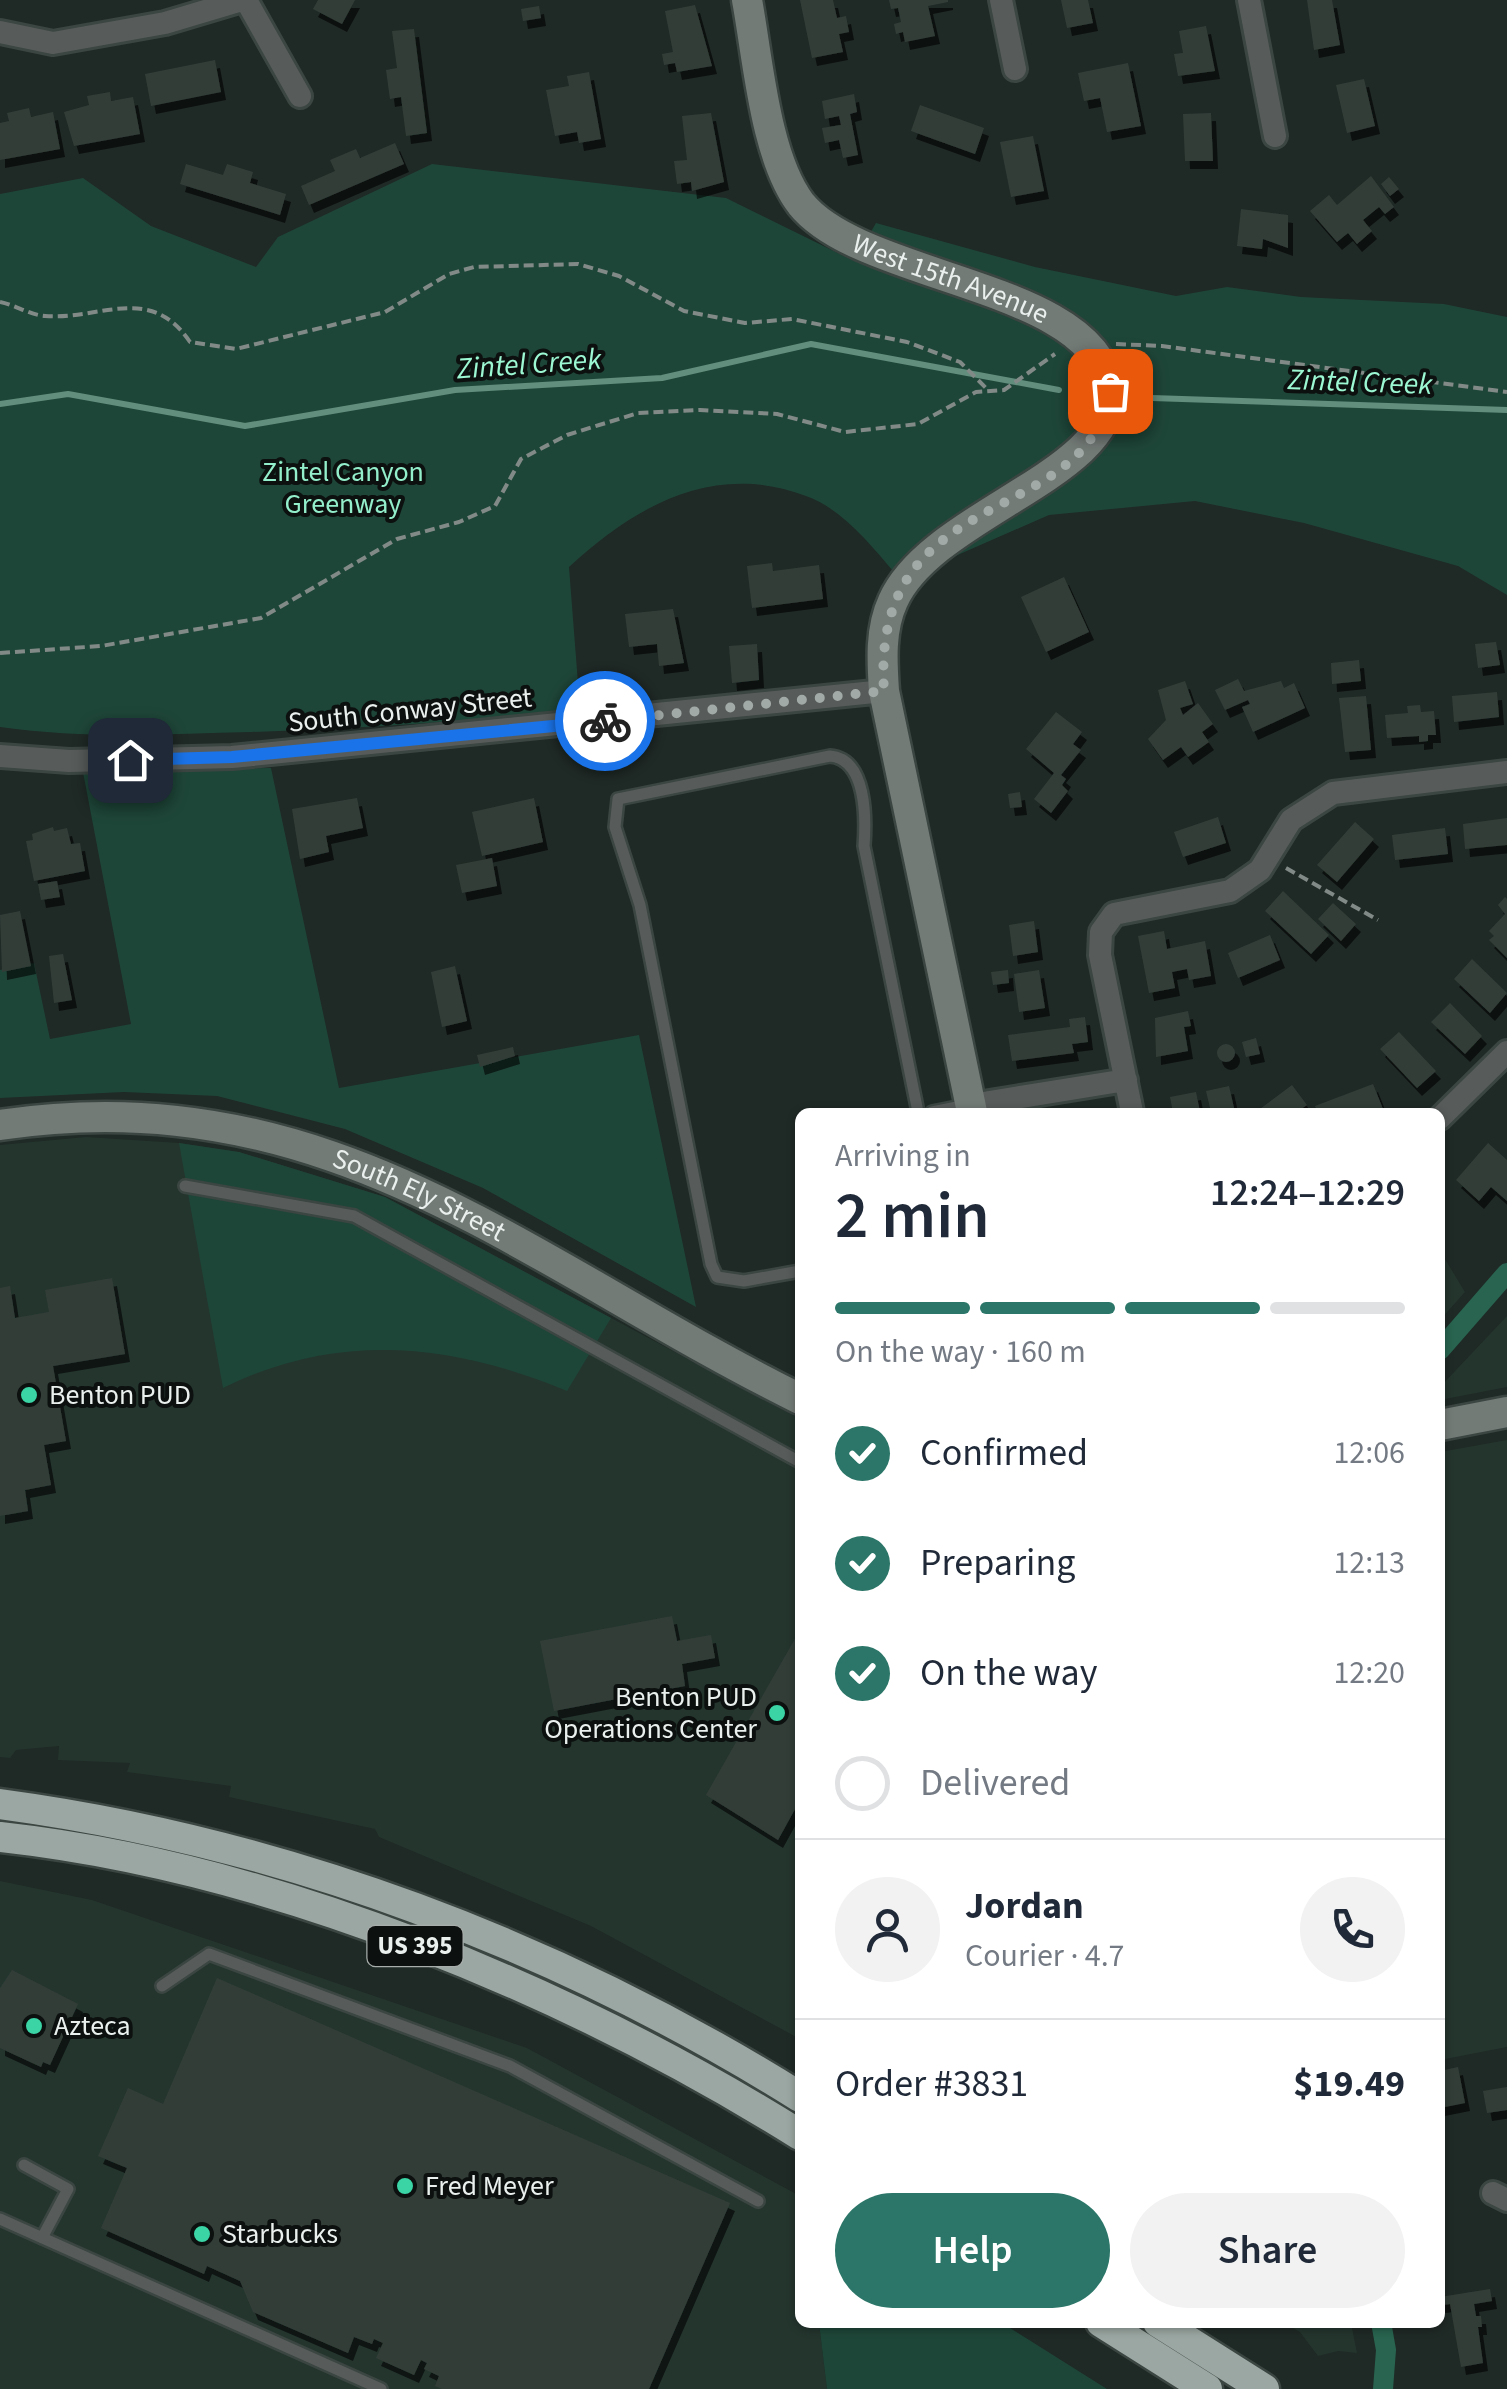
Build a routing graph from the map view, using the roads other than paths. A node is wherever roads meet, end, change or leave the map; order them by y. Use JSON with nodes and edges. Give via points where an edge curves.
{"nodes":[{"id":1,"x":244,"y":0,"type":"edge"},
{"id":2,"x":747,"y":0,"type":"edge"},
{"id":3,"x":1001,"y":0,"type":"edge"},
{"id":4,"x":1248,"y":0,"type":"edge"},
{"id":5,"x":0,"y":32,"type":"edge"},
{"id":6,"x":1014,"y":69,"type":"dead end"},
{"id":7,"x":300,"y":96,"type":"dead end"},
{"id":8,"x":1275,"y":136,"type":"dead end"},
{"id":9,"x":884,"y":691,"type":"junction"},
{"id":10,"x":0,"y":756,"type":"edge"},
{"id":11,"x":1507,"y":772,"type":"edge"},
{"id":12,"x":1507,"y":1052,"type":"edge"},
{"id":13,"x":1126,"y":1080,"type":"junction"},
{"id":14,"x":917,"y":1108,"type":"edge"},
{"id":15,"x":972,"y":1108,"type":"edge"},
{"id":16,"x":1131,"y":1108,"type":"edge"},
{"id":17,"x":1445,"y":1113,"type":"edge"},
{"id":18,"x":0,"y":1126,"type":"edge"},
{"id":19,"x":185,"y":1186,"type":"dead end"},
{"id":20,"x":795,"y":1272,"type":"edge"},
{"id":21,"x":795,"y":1396,"type":"edge"},
{"id":22,"x":1507,"y":1412,"type":"edge"},
{"id":23,"x":1445,"y":1424,"type":"edge"},
{"id":24,"x":795,"y":1459,"type":"edge"},
{"id":25,"x":0,"y":1804,"type":"edge"},
{"id":26,"x":0,"y":1837,"type":"edge"},
{"id":27,"x":162,"y":1986,"type":"dead end"},
{"id":28,"x":795,"y":2094,"type":"edge"},
{"id":29,"x":795,"y":2132,"type":"edge"},
{"id":30,"x":24,"y":2164,"type":"dead end"},
{"id":31,"x":758,"y":2201,"type":"dead end"},
{"id":32,"x":1,"y":2220,"type":"edge"},
{"id":33,"x":42,"y":2238,"type":"junction"},
{"id":34,"x":1110,"y":2328,"type":"edge"},
{"id":35,"x":1167,"y":2328,"type":"edge"},
{"id":36,"x":380,"y":2389,"type":"edge"},
{"id":37,"x":1207,"y":2389,"type":"edge"},
{"id":38,"x":1264,"y":2389,"type":"edge"}],
"edges":[{"from":1,"to":5,"type":"street","via":[[166,23],[53,43]]},
{"from":1,"to":7,"type":"street"},
{"from":2,"to":9,"type":"street","name":"West 15th Avenue","via":[[779,156],[815,219],[862,246],[1013,302],[1088,343],[1110,391],[1096,437],[1067,464],[955,532],[913,568],[884,630]]},
{"from":3,"to":6,"type":"street"},
{"from":4,"to":8,"type":"street"},
{"from":9,"to":10,"type":"street","name":"South Conway Street","via":[[232,757]]},
{"from":9,"to":15,"type":"street"},
{"from":11,"to":13,"type":"street","via":[[1333,794],[1292,820],[1247,882],[1230,891],[1125,908],[1106,922],[1100,956]]},
{"from":12,"to":17,"type":"street"},
{"from":13,"to":15,"type":"street"},
{"from":13,"to":16,"type":"street"},
{"from":14,"to":20,"type":"lane","via":[[854,768],[830,756],[618,799],[615,827],[640,904],[711,1264],[718,1278],[730,1281]]},
{"from":18,"to":21,"type":"street","name":"South Ely Street","via":[[77,1119],[211,1125],[340,1157],[451,1204]]},
{"from":19,"to":24,"type":"lane","via":[[354,1216]]},
{"from":22,"to":23,"type":"street"},
{"from":25,"to":28,"type":"highway","number":"US 395","via":[[254,1856],[401,1903],[598,1984],[708,2039]]},
{"from":26,"to":29,"type":"highway","number":"US 395","via":[[94,1847],[286,1898],[505,1978],[726,2088]]},
{"from":27,"to":31,"type":"lane","via":[[209,1954],[510,2066]]},
{"from":30,"to":33,"type":"lane","via":[[68,2189]]},
{"from":32,"to":33,"type":"lane"},
{"from":33,"to":36,"type":"lane"},
{"from":34,"to":37,"type":"highway"},
{"from":35,"to":38,"type":"highway"}]}
